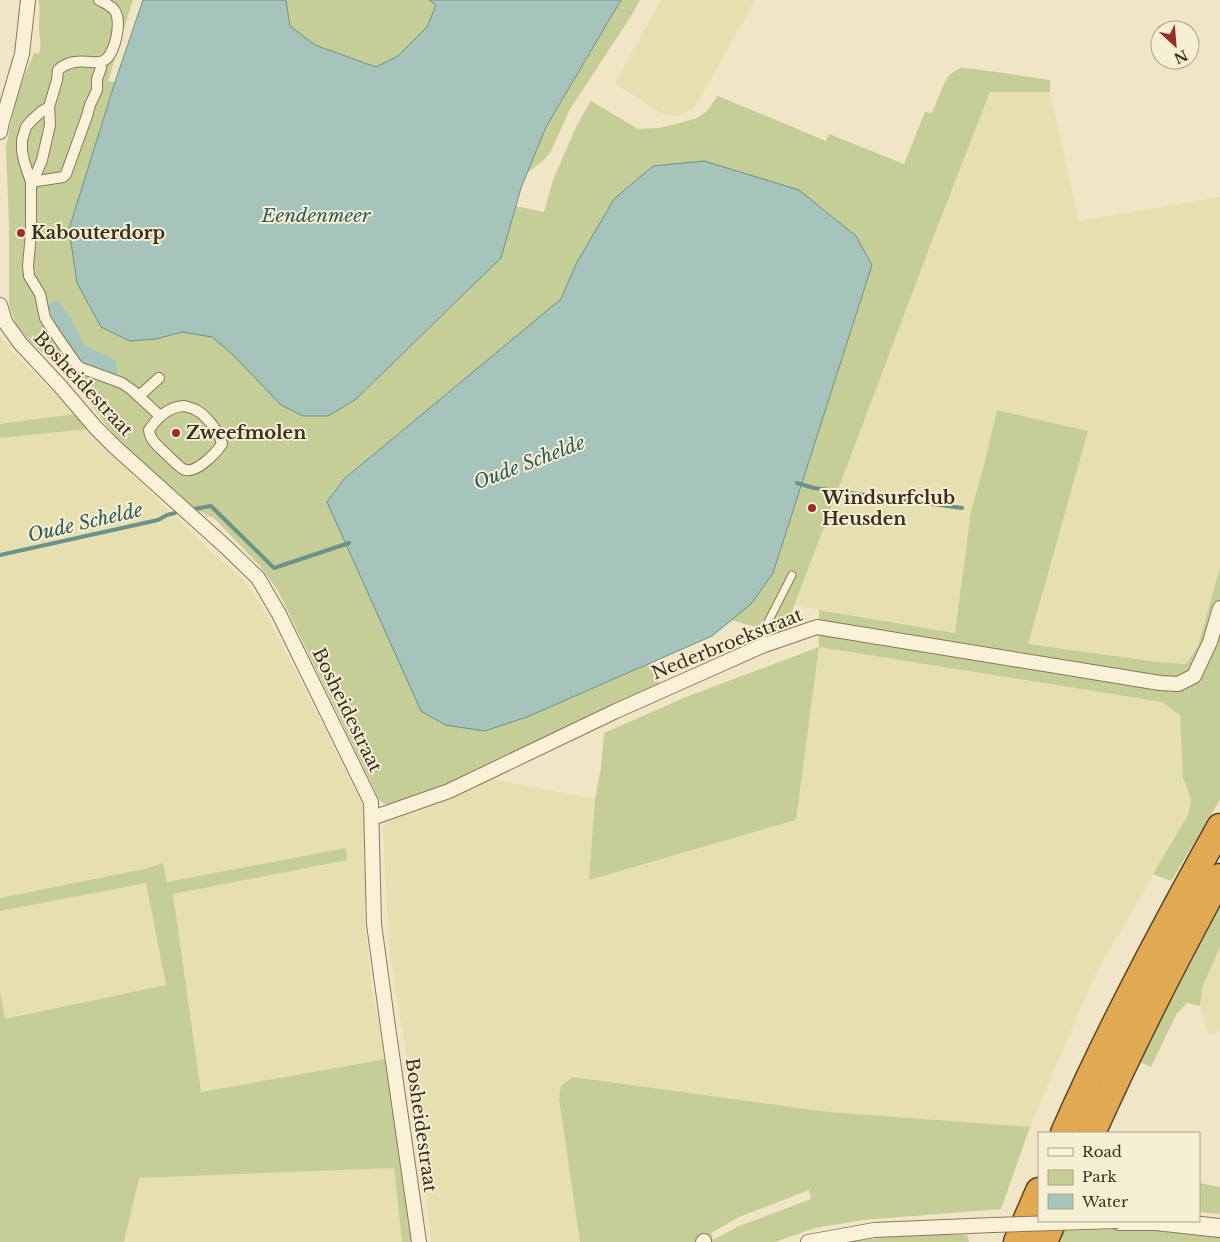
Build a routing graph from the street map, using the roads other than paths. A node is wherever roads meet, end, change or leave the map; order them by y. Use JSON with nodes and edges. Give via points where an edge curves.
{"nodes":[{"id":1,"x":28,"y":0,"type":"edge"},
{"id":2,"x":99,"y":0,"type":"edge"},
{"id":3,"x":100,"y":63,"type":"junction"},
{"id":4,"x":49,"y":107,"type":"junction"},
{"id":5,"x":0,"y":132,"type":"edge"},
{"id":6,"x":31,"y":182,"type":"junction"},
{"id":7,"x":0,"y":306,"type":"edge"},
{"id":8,"x":159,"y":378,"type":"dead end"},
{"id":9,"x":139,"y":396,"type":"junction"},
{"id":10,"x":160,"y":416,"type":"junction"},
{"id":11,"x":792,"y":575,"type":"dead end"},
{"id":12,"x":1220,"y":608,"type":"edge"},
{"id":13,"x":762,"y":646,"type":"junction"},
{"id":14,"x":372,"y":818,"type":"junction"},
{"id":15,"x":1220,"y":826,"type":"edge"},
{"id":16,"x":1220,"y":877,"type":"edge"},
{"id":17,"x":1064,"y":1132,"type":"edge"},
{"id":18,"x":1092,"y":1132,"type":"edge"},
{"id":19,"x":1038,"y":1193,"type":"edge"},
{"id":20,"x":1053,"y":1222,"type":"edge"},
{"id":21,"x":1087,"y":1222,"type":"edge"},
{"id":22,"x":1165,"y":1222,"type":"edge"},
{"id":23,"x":1220,"y":1228,"type":"edge"},
{"id":24,"x":419,"y":1242,"type":"edge"},
{"id":25,"x":808,"y":1242,"type":"edge"},
{"id":26,"x":1017,"y":1242,"type":"edge"},
{"id":27,"x":1044,"y":1242,"type":"edge"}],
"edges":[{"from":1,"to":5,"type":"street","via":[[22,54]]},
{"from":2,"to":3,"type":"street","via":[[115,11],[119,20],[111,54]]},
{"from":3,"to":4,"type":"street","via":[[84,61],[63,65],[58,70]]},
{"from":3,"to":6,"type":"street","via":[[97,90],[66,174]]},
{"from":4,"to":6,"type":"street","via":[[50,125],[37,172]]},
{"from":4,"to":6,"type":"street","via":[[26,127],[22,140]]},
{"from":6,"to":9,"type":"street","via":[[29,276],[40,294],[45,318],[81,368],[122,383]]},
{"from":7,"to":14,"type":"street","name":"Bosheidestraat","via":[[5,322],[20,343],[96,428],[258,578],[279,614],[371,802]]},
{"from":8,"to":9,"type":"street"},
{"from":9,"to":10,"type":"street"},
{"from":10,"to":10,"type":"street","via":[[149,430],[150,436],[184,470],[193,470],[201,465],[222,444],[216,431],[197,410],[175,407]]},
{"from":11,"to":13,"type":"lane","via":[[764,630]]},
{"from":12,"to":13,"type":"street","name":"Nederbroekstraat","via":[[1210,642],[1194,676],[1178,684],[817,627]]},
{"from":13,"to":14,"type":"street","name":"Nederbroekstraat","via":[[449,791]]},
{"from":14,"to":24,"type":"street","name":"Bosheidestraat","via":[[374,924]]},
{"from":15,"to":17,"type":"highway","via":[[1115,1022]]},
{"from":16,"to":18,"type":"highway","via":[[1139,1030]]},
{"from":19,"to":26,"type":"highway"},
{"from":20,"to":27,"type":"highway"},
{"from":21,"to":25,"type":"street","bridge":true,"via":[[874,1230]]},
{"from":22,"to":23,"type":"street"}]}
